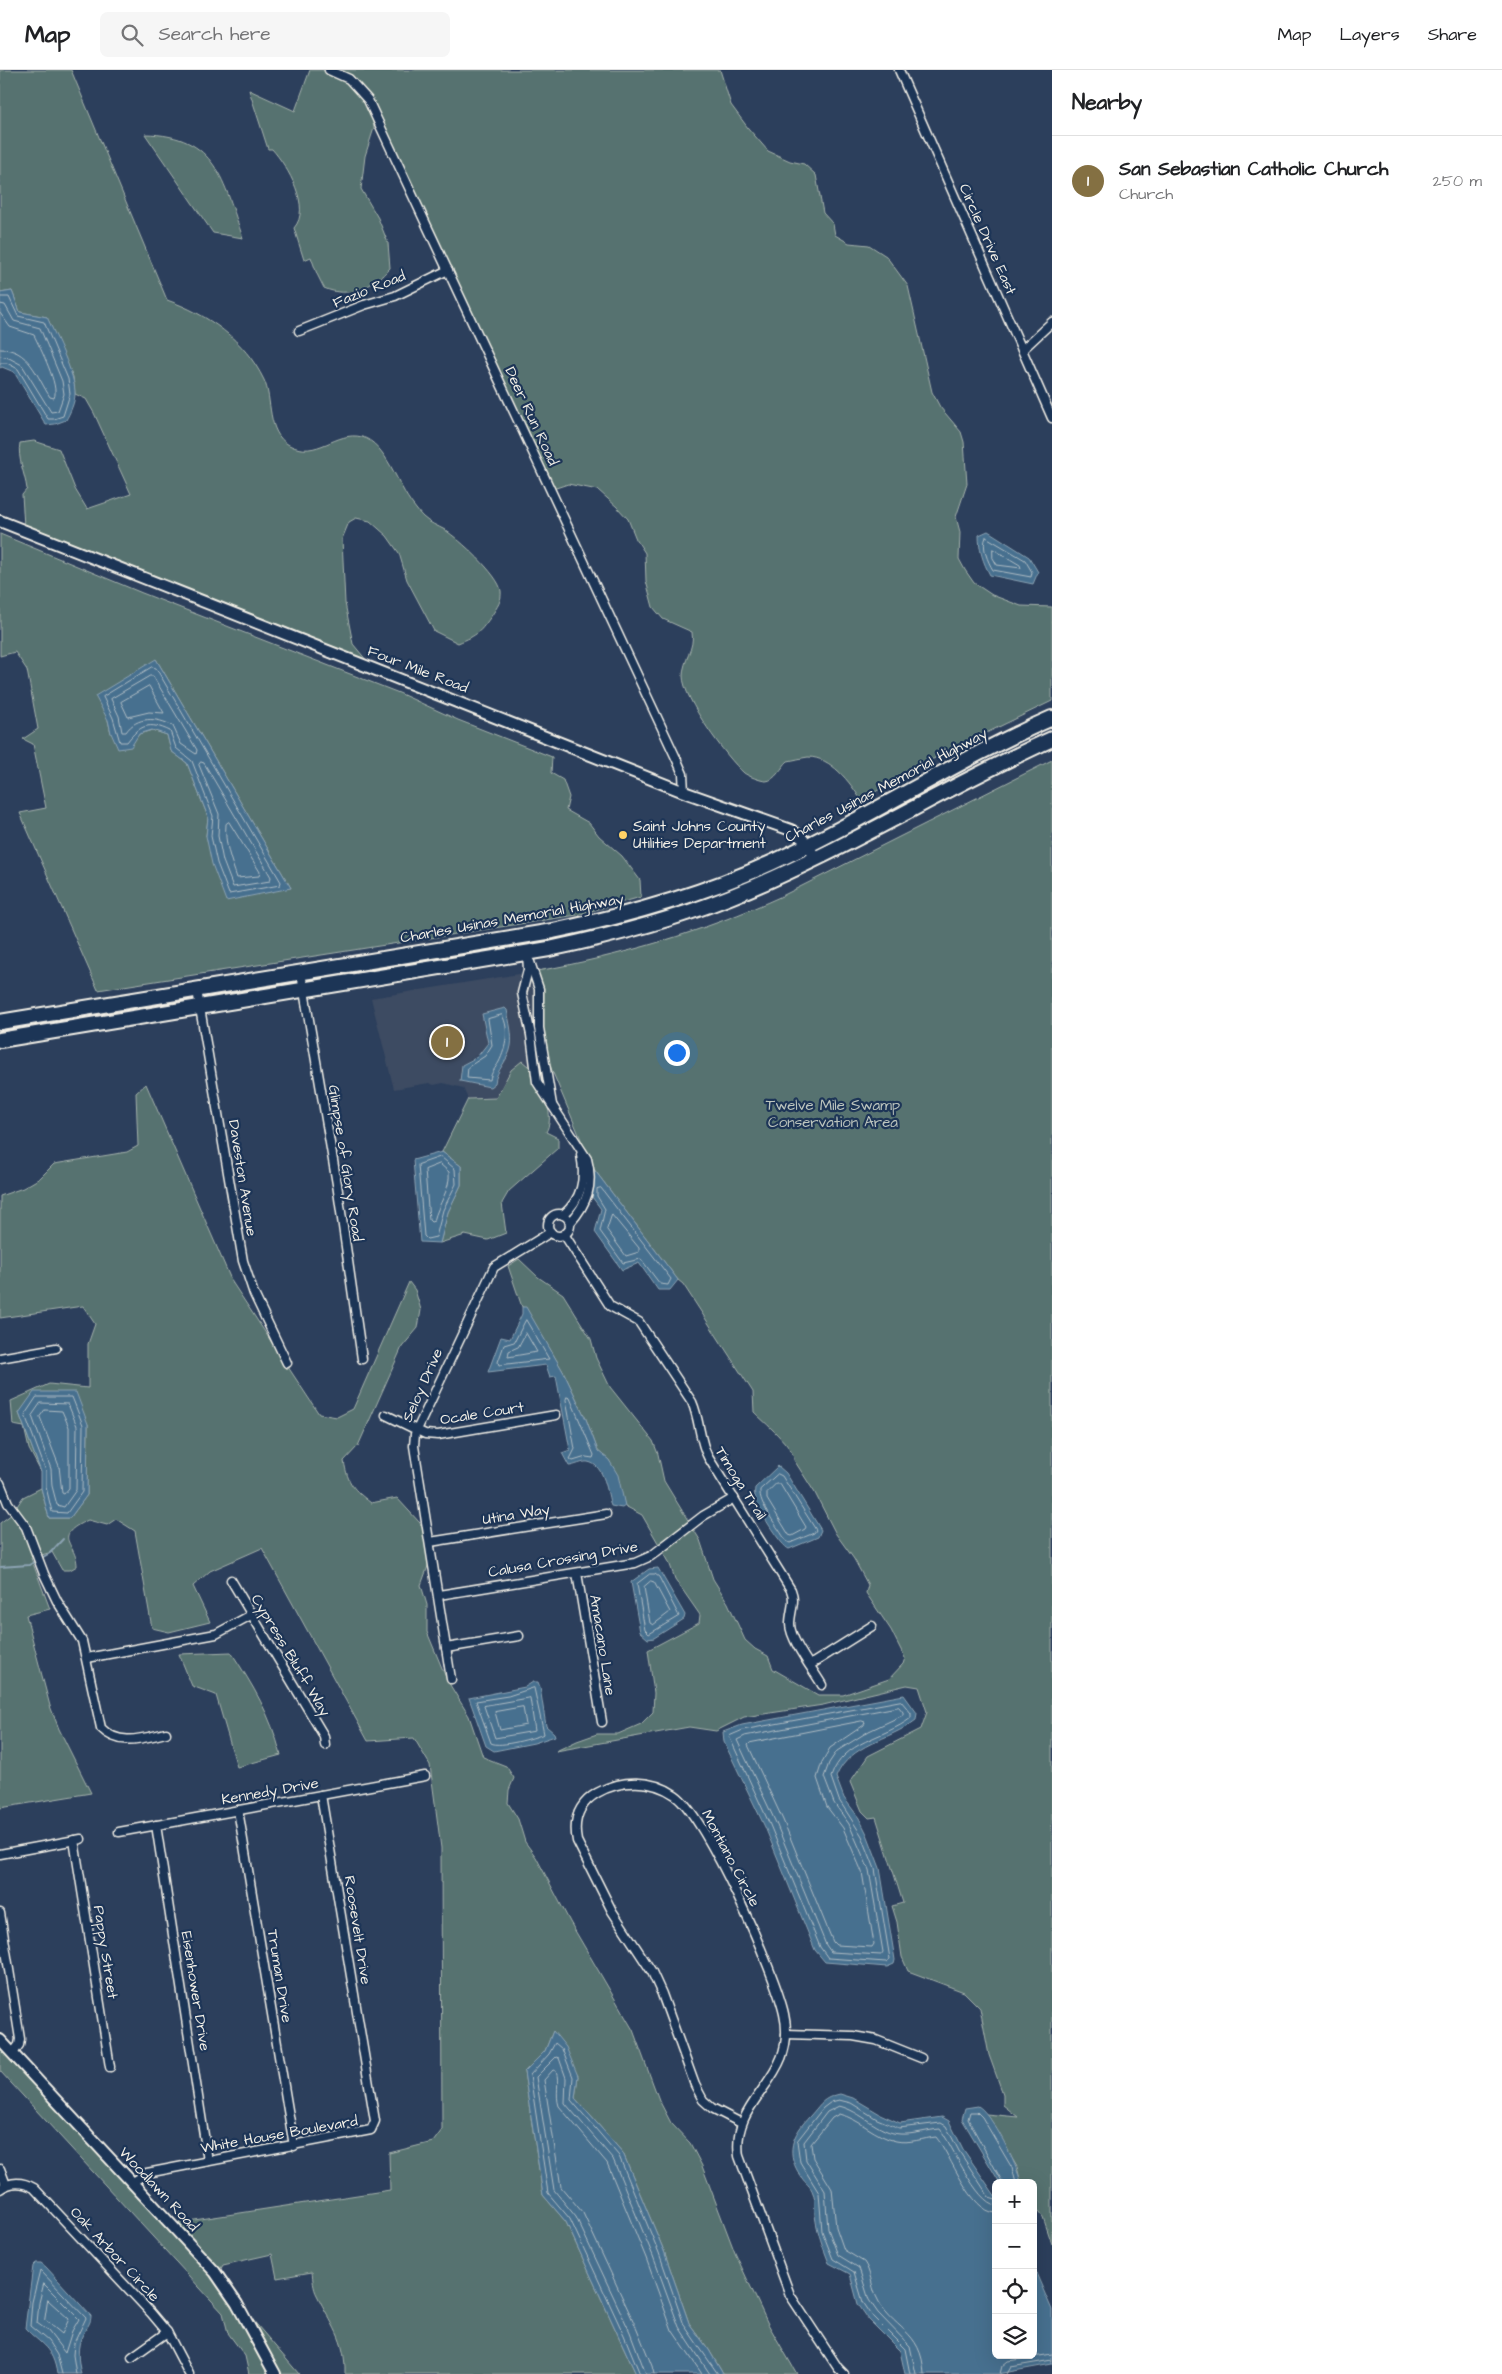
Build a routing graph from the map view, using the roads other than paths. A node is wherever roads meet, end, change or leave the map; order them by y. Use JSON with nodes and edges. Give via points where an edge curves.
{"nodes":[{"id":1,"x":330,"y":70,"type":"edge"},
{"id":2,"x":899,"y":70,"type":"edge"},
{"id":3,"x":448,"y":270,"type":"junction"},
{"id":4,"x":1052,"y":322,"type":"edge"},
{"id":5,"x":300,"y":330,"type":"dead end"},
{"id":6,"x":1022,"y":350,"type":"junction"},
{"id":7,"x":1052,"y":418,"type":"edge"},
{"id":8,"x":0,"y":520,"type":"edge"},
{"id":9,"x":1052,"y":718,"type":"edge"},
{"id":10,"x":1052,"y":739,"type":"edge"},
{"id":11,"x":684,"y":792,"type":"junction"},
{"id":12,"x":807,"y":845,"type":"junction"},
{"id":13,"x":816,"y":858,"type":"junction"},
{"id":14,"x":616,"y":918,"type":"junction"},
{"id":15,"x":527,"y":953,"type":"junction"},
{"id":16,"x":301,"y":972,"type":"junction"},
{"id":17,"x":304,"y":989,"type":"junction"},
{"id":18,"x":197,"y":990,"type":"junction"},
{"id":19,"x":523,"y":1002,"type":"junction"},
{"id":20,"x":540,"y":1002,"type":"junction"},
{"id":21,"x":200,"y":1008,"type":"junction"},
{"id":22,"x":0,"y":1022,"type":"edge"},
{"id":23,"x":0,"y":1040,"type":"edge"},
{"id":24,"x":552,"y":1107,"type":"junction"},
{"id":25,"x":580,"y":1149,"type":"junction"},
{"id":26,"x":563,"y":1215,"type":"junction"},
{"id":27,"x":570,"y":1223,"type":"junction"},
{"id":28,"x":551,"y":1232,"type":"junction"},
{"id":29,"x":564,"y":1234,"type":"junction"},
{"id":30,"x":56,"y":1348,"type":"dead end"},
{"id":31,"x":0,"y":1358,"type":"edge"},
{"id":32,"x":362,"y":1359,"type":"dead end"},
{"id":33,"x":287,"y":1363,"type":"dead end"},
{"id":34,"x":386,"y":1415,"type":"dead end"},
{"id":35,"x":556,"y":1415,"type":"dead end"},
{"id":36,"x":416,"y":1430,"type":"junction"},
{"id":37,"x":0,"y":1483,"type":"edge"},
{"id":38,"x":734,"y":1498,"type":"junction"},
{"id":39,"x":606,"y":1514,"type":"dead end"},
{"id":40,"x":430,"y":1542,"type":"junction"},
{"id":41,"x":577,"y":1573,"type":"junction"},
{"id":42,"x":231,"y":1580,"type":"dead end"},
{"id":43,"x":439,"y":1595,"type":"junction"},
{"id":44,"x":251,"y":1615,"type":"junction"},
{"id":45,"x":872,"y":1626,"type":"dead end"},
{"id":46,"x":519,"y":1636,"type":"dead end"},
{"id":47,"x":446,"y":1648,"type":"junction"},
{"id":48,"x":87,"y":1658,"type":"junction"},
{"id":49,"x":810,"y":1665,"type":"junction"},
{"id":50,"x":451,"y":1679,"type":"dead end"},
{"id":51,"x":822,"y":1685,"type":"dead end"},
{"id":52,"x":602,"y":1722,"type":"dead end"},
{"id":53,"x":166,"y":1733,"type":"dead end"},
{"id":54,"x":325,"y":1745,"type":"dead end"},
{"id":55,"x":425,"y":1776,"type":"dead end"},
{"id":56,"x":322,"y":1795,"type":"junction"},
{"id":57,"x":238,"y":1810,"type":"junction"},
{"id":58,"x":156,"y":1825,"type":"junction"},
{"id":59,"x":119,"y":1832,"type":"dead end"},
{"id":60,"x":0,"y":1854,"type":"edge"},
{"id":61,"x":0,"y":1913,"type":"edge"},
{"id":62,"x":786,"y":2034,"type":"junction"},
{"id":63,"x":0,"y":2040,"type":"edge"},
{"id":64,"x":13,"y":2053,"type":"junction"},
{"id":65,"x":921,"y":2058,"type":"dead end"},
{"id":66,"x":110,"y":2068,"type":"dead end"},
{"id":67,"x":366,"y":2069,"type":"joint"},
{"id":68,"x":741,"y":2123,"type":"junction"},
{"id":69,"x":294,"y":2146,"type":"junction"},
{"id":70,"x":208,"y":2161,"type":"junction"},
{"id":71,"x":0,"y":2169,"type":"edge"},
{"id":72,"x":133,"y":2182,"type":"junction"},
{"id":73,"x":3,"y":2187,"type":"edge"},
{"id":74,"x":167,"y":2332,"type":"junction"},
{"id":75,"x":132,"y":2357,"type":"dead end"},
{"id":76,"x":840,"y":2372,"type":"edge"},
{"id":77,"x":189,"y":2374,"type":"edge"},
{"id":78,"x":275,"y":2374,"type":"edge"}],
"edges":[{"from":1,"to":3,"type":"street","name":"Deer Run Road","via":[[349,79],[368,100]]},
{"from":2,"to":6,"type":"street","name":"Circle Drive East"},
{"from":3,"to":5,"type":"street","name":"Fazio Road","via":[[395,296]]},
{"from":3,"to":11,"type":"street","name":"Deer Run Road","via":[[676,758],[683,774]]},
{"from":4,"to":6,"type":"street"},
{"from":6,"to":7,"type":"street","name":"Circle Drive East"},
{"from":8,"to":11,"type":"main road","name":"Four Mile Road"},
{"from":9,"to":12,"type":"highway","name":"Charles Usinas Memorial Highway"},
{"from":10,"to":13,"type":"highway","name":"Charles Usinas Memorial Highway","via":[[988,768]]},
{"from":11,"to":12,"type":"main road","name":"Four Mile Road","via":[[781,825],[797,834]]},
{"from":12,"to":13,"type":"main road","name":"Four Mile Road"},
{"from":12,"to":14,"type":"highway","name":"Charles Usinas Memorial Highway","via":[[735,879]]},
{"from":13,"to":15,"type":"highway","name":"Charles Usinas Memorial Highway","via":[[730,897],[654,924]]},
{"from":14,"to":15,"type":"highway","via":[[532,940]]},
{"from":14,"to":16,"type":"highway","name":"Charles Usinas Memorial Highway"},
{"from":15,"to":17,"type":"highway","name":"Charles Usinas Memorial Highway"},
{"from":15,"to":19,"type":"street"},
{"from":15,"to":20,"type":"street"},
{"from":16,"to":17,"type":"street","name":"Glimpse of Glory Road"},
{"from":16,"to":18,"type":"highway","name":"Charles Usinas Memorial Highway"},
{"from":17,"to":21,"type":"highway","name":"Charles Usinas Memorial Highway"},
{"from":17,"to":32,"type":"street","name":"Glimpse of Glory Road"},
{"from":18,"to":21,"type":"street","name":"Daveston Avenue"},
{"from":18,"to":22,"type":"highway","name":"Charles Usinas Memorial Highway"},
{"from":19,"to":20,"type":"street"},
{"from":19,"to":24,"type":"street","via":[[535,1074],[540,1090]]},
{"from":20,"to":24,"type":"street","via":[[539,1028]]},
{"from":21,"to":23,"type":"highway","name":"Charles Usinas Memorial Highway"},
{"from":21,"to":33,"type":"street","name":"Daveston Avenue","via":[[243,1261],[254,1294]]},
{"from":24,"to":25,"type":"street"},
{"from":25,"to":26,"type":"street","via":[[582,1192],[573,1207]]},
{"from":25,"to":27,"type":"street","via":[[587,1159],[591,1181],[585,1203]]},
{"from":26,"to":27,"type":"street"},
{"from":26,"to":28,"type":"street","via":[[556,1214],[550,1218]]},
{"from":27,"to":29,"type":"street"},
{"from":28,"to":29,"type":"street"},
{"from":28,"to":36,"type":"street","name":"Seloy Drive","via":[[494,1267]]},
{"from":29,"to":38,"type":"street","name":"Timoga Trail","via":[[610,1306],[633,1317],[645,1330],[692,1402],[702,1445]]},
{"from":30,"to":31,"type":"street"},
{"from":34,"to":36,"type":"street","name":"Ocale Court"},
{"from":35,"to":36,"type":"street","name":"Ocale Court","via":[[438,1435]]},
{"from":36,"to":40,"type":"street","name":"Seloy Drive","via":[[414,1446]]},
{"from":37,"to":48,"type":"street","via":[[8,1503],[26,1527],[44,1574],[82,1641]]},
{"from":38,"to":41,"type":"street","name":"Calusa Crossing Drive","via":[[703,1516],[651,1556],[635,1563]]},
{"from":38,"to":49,"type":"street","name":"Timoga Trail","via":[[791,1590],[794,1598],[791,1634]]},
{"from":39,"to":40,"type":"street","name":"Utina Way"},
{"from":40,"to":43,"type":"street","name":"Seloy Drive"},
{"from":41,"to":43,"type":"street","name":"Calusa Crossing Drive"},
{"from":41,"to":52,"type":"street","name":"Amacano Lane"},
{"from":42,"to":44,"type":"street","name":"Cypress Bluff Way"},
{"from":43,"to":47,"type":"street","name":"Seloy Drive"},
{"from":44,"to":48,"type":"street","via":[[216,1634]]},
{"from":44,"to":54,"type":"street","name":"Cypress Bluff Way","via":[[324,1736]]},
{"from":45,"to":49,"type":"street"},
{"from":46,"to":47,"type":"street"},
{"from":47,"to":50,"type":"street","name":"Seloy Drive"},
{"from":48,"to":53,"type":"street","via":[[96,1712],[105,1733],[124,1740]]},
{"from":49,"to":51,"type":"street","name":"Timoga Trail"},
{"from":55,"to":56,"type":"street","name":"Kennedy Drive"},
{"from":56,"to":57,"type":"street","name":"Kennedy Drive"},
{"from":56,"to":67,"type":"street","name":"Roosevelt Drive"},
{"from":57,"to":58,"type":"street","name":"Kennedy Drive"},
{"from":57,"to":69,"type":"street","name":"Truman Drive"},
{"from":58,"to":59,"type":"street","name":"Kennedy Drive"},
{"from":58,"to":70,"type":"street","name":"Eisenhower Drive"},
{"from":60,"to":66,"type":"street","name":"Pappy Street","via":[[77,1839]]},
{"from":61,"to":64,"type":"street","via":[[20,2038]]},
{"from":62,"to":65,"type":"street","via":[[876,2040]]},
{"from":62,"to":68,"type":"street","name":"Montiano Circle","via":[[781,2061],[773,2077]]},
{"from":62,"to":68,"type":"street","name":"Montiano Circle","via":[[780,1999],[757,1942],[713,1849],[689,1808],[664,1788],[644,1783],[624,1783],[587,1800],[576,1818],[577,1841],[612,1911],[652,1972],[694,2085],[712,2108]]},
{"from":63,"to":64,"type":"main road","name":"Woodlawn Road"},
{"from":64,"to":72,"type":"main road","name":"Woodlawn Road"},
{"from":67,"to":69,"type":"street","name":"White House Boulevard","via":[[375,2121],[371,2130]]},
{"from":68,"to":76,"type":"street","name":"Montiano Circle","via":[[739,2156],[790,2295]]},
{"from":69,"to":70,"type":"street","name":"White House Boulevard"},
{"from":70,"to":72,"type":"street","name":"White House Boulevard","via":[[148,2173]]},
{"from":71,"to":73,"type":"street"},
{"from":72,"to":78,"type":"main road","name":"Woodlawn Road","via":[[226,2288]]},
{"from":73,"to":74,"type":"street","name":"Oak Arbor Circle","via":[[25,2184],[34,2188]]},
{"from":74,"to":75,"type":"street"},
{"from":74,"to":77,"type":"street","name":"Oak Arbor Circle"}]}
